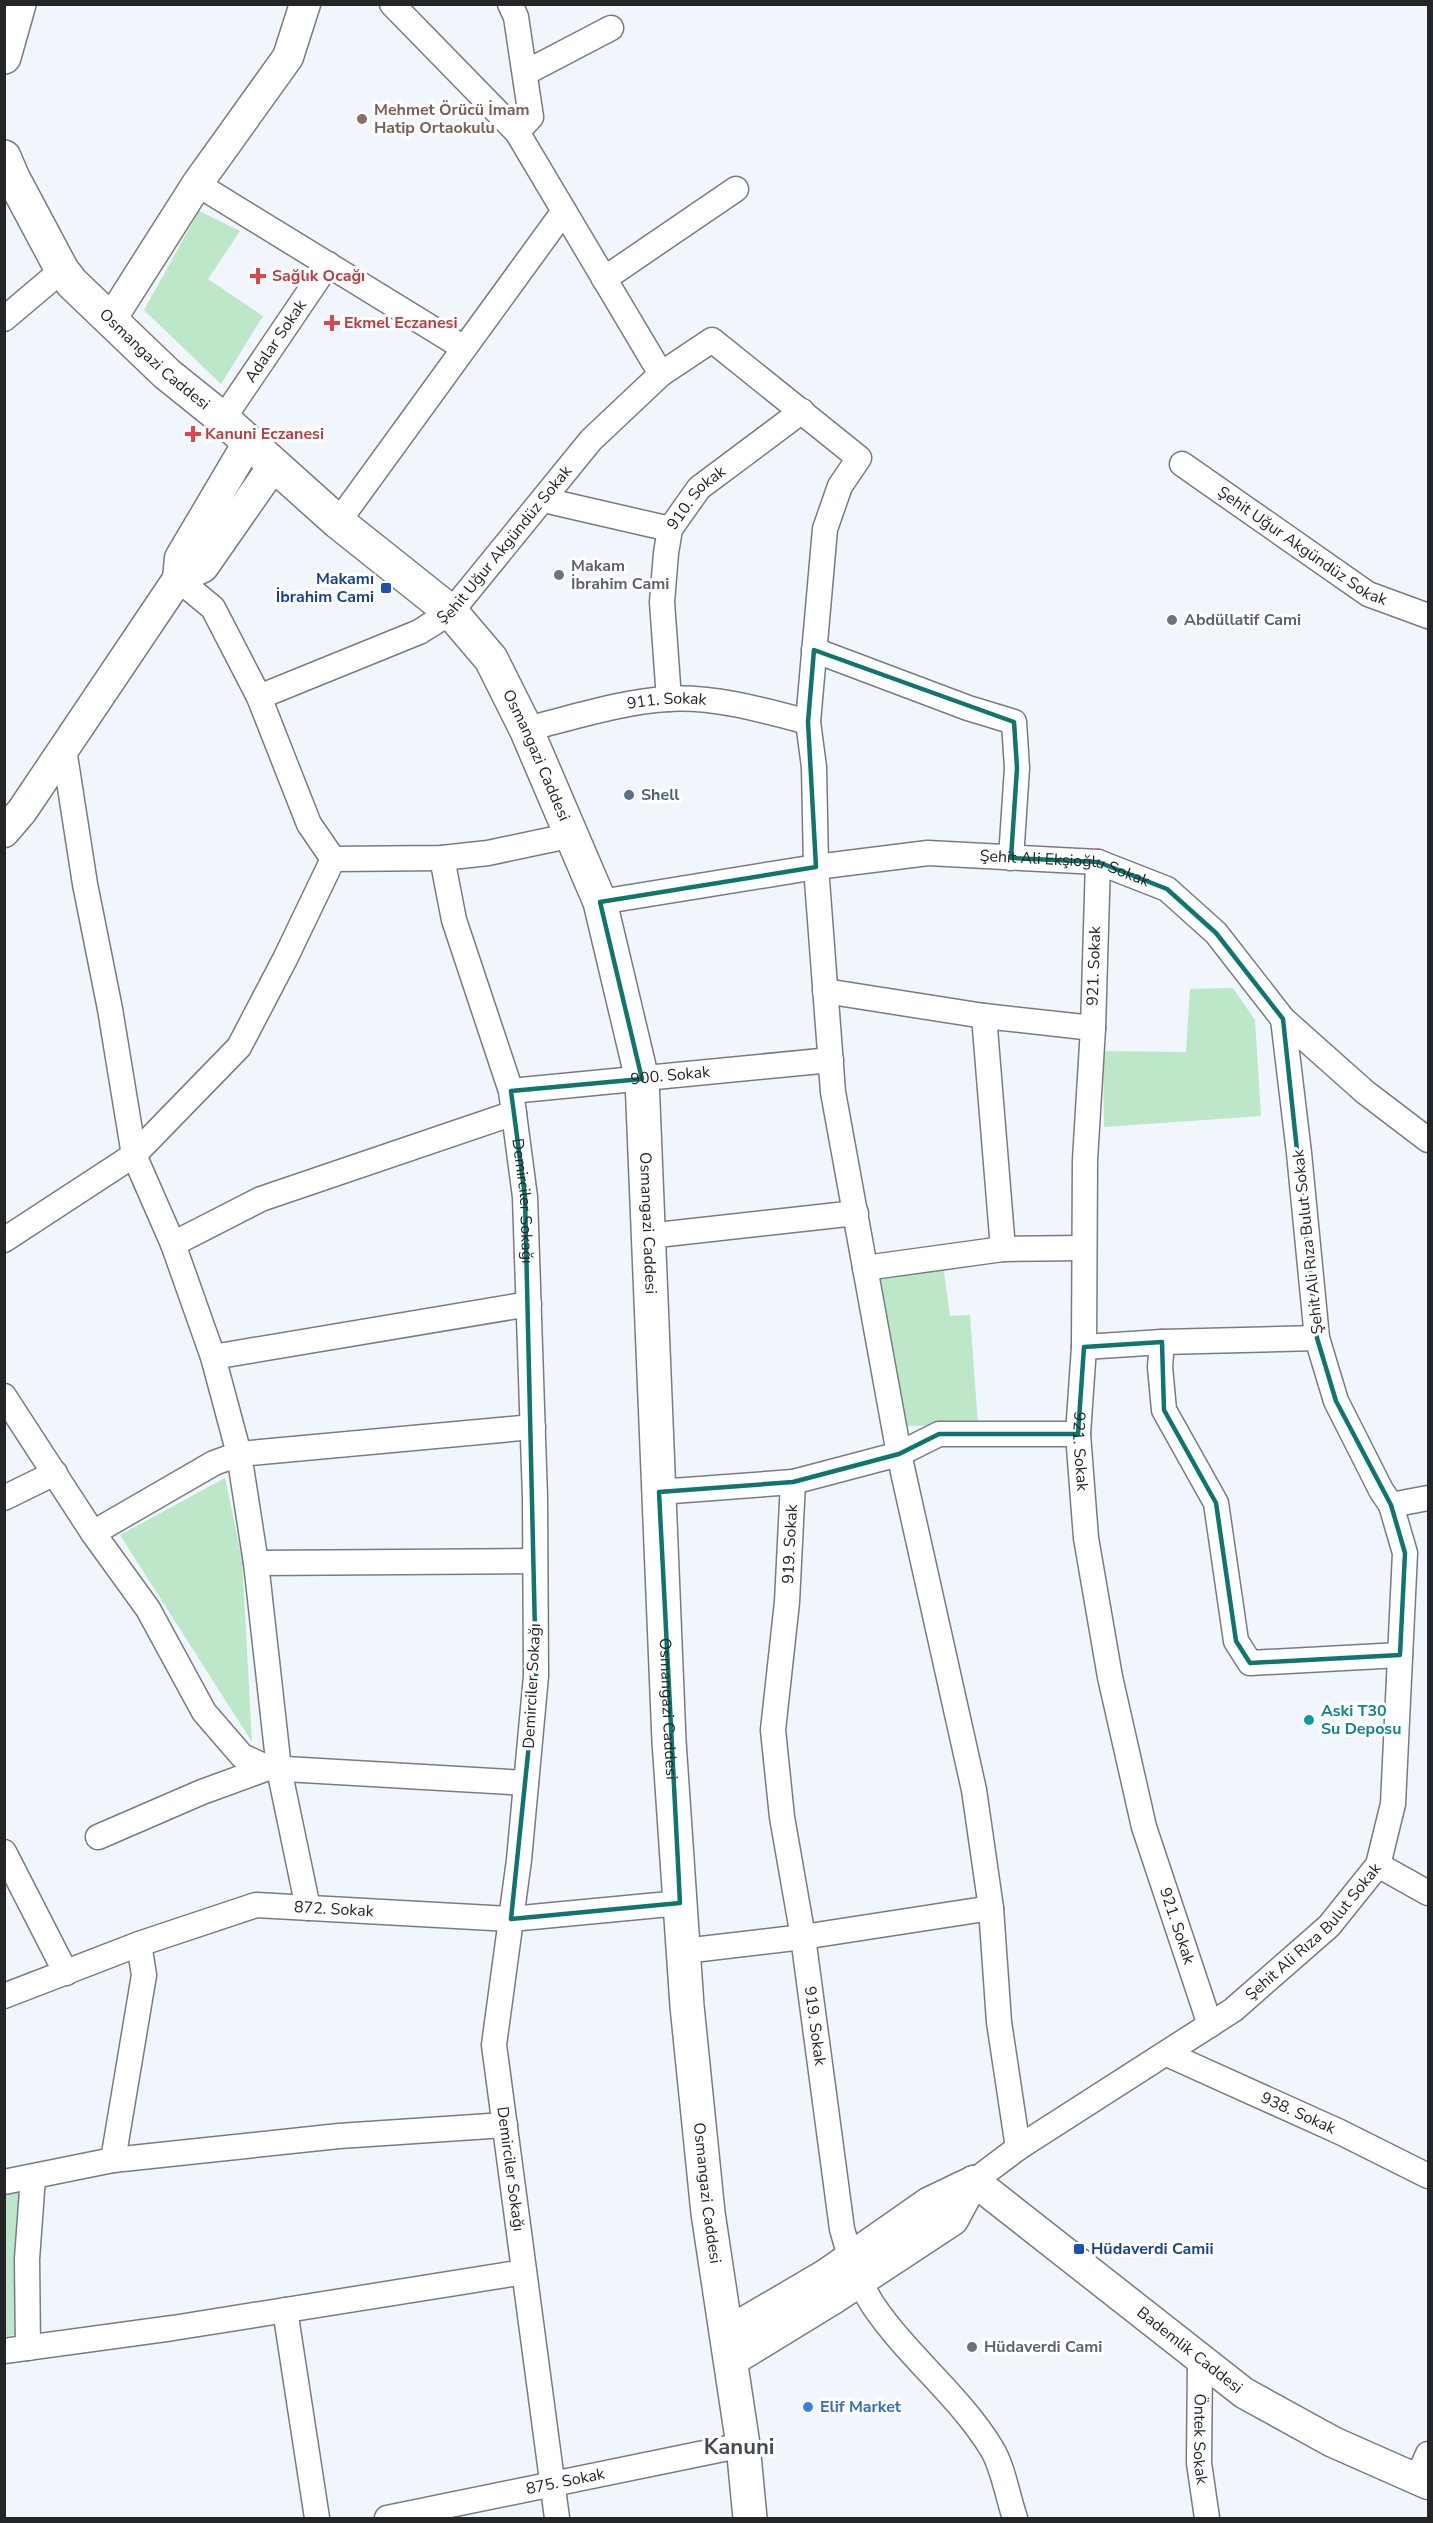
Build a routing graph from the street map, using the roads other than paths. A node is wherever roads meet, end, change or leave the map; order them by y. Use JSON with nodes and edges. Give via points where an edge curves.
{"nodes":[{"id":1,"x":19,"y":4,"type":"edge"},
{"id":2,"x":305,"y":4,"type":"edge"},
{"id":3,"x":392,"y":4,"type":"edge"},
{"id":4,"x":510,"y":4,"type":"edge"},
{"id":5,"x":611,"y":28,"type":"dead end"},
{"id":6,"x":4,"y":57,"type":"edge"},
{"id":7,"x":525,"y":73,"type":"junction"},
{"id":8,"x":517,"y":132,"type":"junction"},
{"id":9,"x":7,"y":173,"type":"edge"},
{"id":10,"x":197,"y":184,"type":"junction"},
{"id":11,"x":736,"y":189,"type":"dead end"},
{"id":12,"x":564,"y":211,"type":"junction"},
{"id":13,"x":328,"y":264,"type":"junction"},
{"id":14,"x":62,"y":270,"type":"junction"},
{"id":15,"x":604,"y":279,"type":"junction"},
{"id":16,"x":4,"y":319,"type":"edge"},
{"id":17,"x":110,"y":321,"type":"junction"},
{"id":18,"x":464,"y":348,"type":"junction"},
{"id":19,"x":661,"y":374,"type":"junction"},
{"id":20,"x":802,"y":411,"type":"junction"},
{"id":21,"x":224,"y":419,"type":"junction"},
{"id":22,"x":248,"y":443,"type":"junction"},
{"id":23,"x":1182,"y":464,"type":"dead end"},
{"id":24,"x":274,"y":465,"type":"junction"},
{"id":25,"x":544,"y":500,"type":"junction"},
{"id":26,"x":338,"y":522,"type":"junction"},
{"id":27,"x":670,"y":529,"type":"junction"},
{"id":28,"x":178,"y":579,"type":"junction"},
{"id":29,"x":451,"y":612,"type":"junction"},
{"id":30,"x":1428,"y":616,"type":"edge"},
{"id":31,"x":814,"y":650,"type":"junction"},
{"id":32,"x":260,"y":697,"type":"junction"},
{"id":33,"x":669,"y":699,"type":"junction"},
{"id":34,"x":808,"y":722,"type":"junction"},
{"id":35,"x":526,"y":729,"type":"junction"},
{"id":36,"x":64,"y":749,"type":"junction"},
{"id":37,"x":4,"y":832,"type":"edge"},
{"id":38,"x":573,"y":835,"type":"junction"},
{"id":39,"x":442,"y":858,"type":"junction"},
{"id":40,"x":1011,"y":858,"type":"junction"},
{"id":41,"x":333,"y":859,"type":"junction"},
{"id":42,"x":1098,"y":862,"type":"junction"},
{"id":43,"x":816,"y":867,"type":"junction"},
{"id":44,"x":600,"y":902,"type":"junction"},
{"id":45,"x":825,"y":991,"type":"junction"},
{"id":46,"x":984,"y":1016,"type":"junction"},
{"id":47,"x":1283,"y":1019,"type":"junction"},
{"id":48,"x":1093,"y":1028,"type":"junction"},
{"id":49,"x":831,"y":1060,"type":"junction"},
{"id":50,"x":642,"y":1079,"type":"junction"},
{"id":51,"x":512,"y":1102,"type":"junction"},
{"id":52,"x":1428,"y":1140,"type":"edge"},
{"id":53,"x":134,"y":1155,"type":"junction"},
{"id":54,"x":856,"y":1214,"type":"junction"},
{"id":55,"x":8,"y":1232,"type":"edge"},
{"id":56,"x":648,"y":1236,"type":"junction"},
{"id":57,"x":173,"y":1244,"type":"junction"},
{"id":58,"x":1003,"y":1248,"type":"junction"},
{"id":59,"x":1083,"y":1248,"type":"junction"},
{"id":60,"x":865,"y":1268,"type":"junction"},
{"id":61,"x":529,"y":1304,"type":"junction"},
{"id":62,"x":1317,"y":1338,"type":"junction"},
{"id":63,"x":1162,"y":1342,"type":"junction"},
{"id":64,"x":1084,"y":1347,"type":"junction"},
{"id":65,"x":213,"y":1357,"type":"junction"},
{"id":66,"x":4,"y":1396,"type":"edge"},
{"id":67,"x":533,"y":1427,"type":"junction"},
{"id":68,"x":1078,"y":1434,"type":"junction"},
{"id":69,"x":239,"y":1454,"type":"junction"},
{"id":70,"x":899,"y":1454,"type":"junction"},
{"id":71,"x":55,"y":1473,"type":"junction"},
{"id":72,"x":793,"y":1482,"type":"junction"},
{"id":73,"x":659,"y":1492,"type":"junction"},
{"id":74,"x":4,"y":1498,"type":"edge"},
{"id":75,"x":1428,"y":1498,"type":"edge"},
{"id":76,"x":1391,"y":1505,"type":"junction"},
{"id":77,"x":93,"y":1533,"type":"junction"},
{"id":78,"x":536,"y":1560,"type":"junction"},
{"id":79,"x":256,"y":1563,"type":"junction"},
{"id":80,"x":1400,"y":1655,"type":"junction"},
{"id":81,"x":273,"y":1768,"type":"junction"},
{"id":82,"x":526,"y":1783,"type":"junction"},
{"id":83,"x":98,"y":1837,"type":"dead end"},
{"id":84,"x":4,"y":1852,"type":"edge"},
{"id":85,"x":1378,"y":1865,"type":"junction"},
{"id":86,"x":1428,"y":1893,"type":"edge"},
{"id":87,"x":680,"y":1903,"type":"junction"},
{"id":88,"x":308,"y":1908,"type":"junction"},
{"id":89,"x":990,"y":1908,"type":"junction"},
{"id":90,"x":511,"y":1919,"type":"junction"},
{"id":91,"x":803,"y":1937,"type":"junction"},
{"id":92,"x":139,"y":1944,"type":"junction"},
{"id":93,"x":684,"y":1951,"type":"junction"},
{"id":94,"x":66,"y":1973,"type":"junction"},
{"id":95,"x":4,"y":1996,"type":"edge"},
{"id":96,"x":1210,"y":2025,"type":"junction"},
{"id":97,"x":1167,"y":2054,"type":"junction"},
{"id":98,"x":505,"y":2125,"type":"junction"},
{"id":99,"x":1018,"y":2148,"type":"junction"},
{"id":100,"x":113,"y":2160,"type":"junction"},
{"id":101,"x":1428,"y":2176,"type":"edge"},
{"id":102,"x":33,"y":2177,"type":"junction"},
{"id":103,"x":974,"y":2181,"type":"junction"},
{"id":104,"x":4,"y":2182,"type":"edge"},
{"id":105,"x":855,"y":2269,"type":"junction"},
{"id":106,"x":524,"y":2271,"type":"junction"},
{"id":107,"x":285,"y":2310,"type":"junction"},
{"id":108,"x":728,"y":2347,"type":"junction"},
{"id":109,"x":28,"y":2348,"type":"junction"},
{"id":110,"x":4,"y":2351,"type":"edge"},
{"id":111,"x":1200,"y":2359,"type":"junction"},
{"id":112,"x":743,"y":2445,"type":"junction"},
{"id":113,"x":1425,"y":2472,"type":"edge"},
{"id":114,"x":553,"y":2484,"type":"junction"},
{"id":115,"x":317,"y":2518,"type":"edge"},
{"id":116,"x":387,"y":2518,"type":"edge"},
{"id":117,"x":557,"y":2518,"type":"edge"},
{"id":118,"x":750,"y":2518,"type":"edge"},
{"id":119,"x":1015,"y":2518,"type":"edge"},
{"id":120,"x":1207,"y":2518,"type":"edge"}],
"edges":[{"from":1,"to":6,"type":"main road"},
{"from":2,"to":10,"type":"street","via":[[288,57]]},
{"from":3,"to":8,"type":"street"},
{"from":4,"to":7,"type":"street","via":[[516,17]]},
{"from":5,"to":7,"type":"street"},
{"from":7,"to":8,"type":"street","via":[[531,117]]},
{"from":8,"to":12,"type":"street"},
{"from":9,"to":14,"type":"main road","name":"Osmangazi Caddesi"},
{"from":10,"to":13,"type":"street"},
{"from":10,"to":17,"type":"street"},
{"from":11,"to":15,"type":"street"},
{"from":12,"to":15,"type":"street"},
{"from":12,"to":18,"type":"street"},
{"from":13,"to":18,"type":"street"},
{"from":13,"to":21,"type":"street","name":"Adalar Sokak"},
{"from":14,"to":16,"type":"street"},
{"from":14,"to":17,"type":"main road","name":"Osmangazi Caddesi"},
{"from":15,"to":19,"type":"street"},
{"from":17,"to":21,"type":"main road","name":"Osmangazi Caddesi","via":[[167,374]]},
{"from":18,"to":26,"type":"street"},
{"from":19,"to":20,"type":"street","name":"Şehit Uğur Akgündüz Sokak","via":[[712,340]]},
{"from":19,"to":25,"type":"street","name":"Şehit Uğur Akgündüz Sokak","via":[[591,440]]},
{"from":20,"to":27,"type":"street","name":"910. Sokak","via":[[699,488]]},
{"from":20,"to":31,"type":"street","via":[[859,458],[840,486],[825,530]]},
{"from":21,"to":22,"type":"main road","name":"Osmangazi Caddesi"},
{"from":22,"to":24,"type":"main road","name":"Osmangazi Caddesi"},
{"from":22,"to":28,"type":"street","via":[[180,558]]},
{"from":23,"to":30,"type":"street","name":"Şehit Uğur Akgündüz Sokak","via":[[1368,594]]},
{"from":24,"to":26,"type":"main road","name":"Osmangazi Caddesi"},
{"from":24,"to":28,"type":"street","via":[[203,567]]},
{"from":25,"to":27,"type":"street"},
{"from":25,"to":29,"type":"street","name":"Şehit Uğur Akgündüz Sokak"},
{"from":26,"to":29,"type":"main road","name":"Osmangazi Caddesi"},
{"from":27,"to":33,"type":"street","name":"910. Sokak","via":[[662,602]]},
{"from":28,"to":32,"type":"street","via":[[213,608]]},
{"from":28,"to":36,"type":"street"},
{"from":29,"to":32,"type":"street","name":"Şehit Uğur Akgündüz Sokak","via":[[419,632]]},
{"from":29,"to":35,"type":"main road","name":"Osmangazi Caddesi","via":[[491,659]]},
{"from":31,"to":34,"type":"street"},
{"from":31,"to":40,"type":"street","via":[[1014,722],[1017,768]]},
{"from":32,"to":41,"type":"street","via":[[309,824]]},
{"from":33,"to":34,"type":"street","name":"911. Sokak","via":[[740,704]]},
{"from":33,"to":35,"type":"street","name":"911. Sokak","via":[[634,703]]},
{"from":34,"to":43,"type":"street","via":[[814,767]]},
{"from":35,"to":38,"type":"main road","name":"Osmangazi Caddesi"},
{"from":36,"to":37,"type":"street"},
{"from":36,"to":53,"type":"street"},
{"from":38,"to":39,"type":"street","via":[[488,853]]},
{"from":38,"to":44,"type":"main road","name":"Osmangazi Caddesi"},
{"from":39,"to":41,"type":"street"},
{"from":39,"to":51,"type":"street","name":"Demirciler Sokağı","via":[[454,920]]},
{"from":40,"to":42,"type":"street","name":"Şehit Ali Ekşioğlu Sokak"},
{"from":40,"to":43,"type":"street","name":"Şehit Ali Ekşioğlu Sokak","via":[[928,853]]},
{"from":41,"to":53,"type":"street","via":[[239,1047]]},
{"from":42,"to":47,"type":"street","name":"Şehit Ali Ekşioğlu Sokak","via":[[1167,889],[1216,933]]},
{"from":42,"to":48,"type":"street","name":"921. Sokak"},
{"from":43,"to":44,"type":"street","name":"Şehit Ali Ekşioğlu Sokak"},
{"from":43,"to":45,"type":"street"},
{"from":44,"to":50,"type":"main road","name":"Osmangazi Caddesi"},
{"from":45,"to":46,"type":"street"},
{"from":45,"to":49,"type":"street"},
{"from":46,"to":48,"type":"street"},
{"from":46,"to":58,"type":"street"},
{"from":47,"to":52,"type":"street","name":"Şehit Ali Ekşioğlu Sokak","via":[[1365,1092]]},
{"from":47,"to":62,"type":"street","name":"Şehit Ali Rıza Bulut Sokak"},
{"from":48,"to":59,"type":"street","name":"921. Sokak"},
{"from":49,"to":50,"type":"street","name":"900. Sokak"},
{"from":49,"to":54,"type":"street","via":[[833,1092]]},
{"from":50,"to":51,"type":"street","name":"900. Sokak"},
{"from":50,"to":56,"type":"main road","name":"Osmangazi Caddesi"},
{"from":51,"to":57,"type":"street","name":"900. Sokak","via":[[261,1199]]},
{"from":51,"to":61,"type":"street","name":"Demirciler Sokağı","via":[[525,1197]]},
{"from":53,"to":55,"type":"street"},
{"from":53,"to":57,"type":"street"},
{"from":54,"to":56,"type":"street"},
{"from":54,"to":60,"type":"street"},
{"from":56,"to":73,"type":"main road","name":"Osmangazi Caddesi"},
{"from":57,"to":65,"type":"street"},
{"from":58,"to":59,"type":"street"},
{"from":58,"to":60,"type":"street"},
{"from":59,"to":64,"type":"street","name":"921. Sokak"},
{"from":60,"to":70,"type":"street"},
{"from":61,"to":65,"type":"street"},
{"from":61,"to":67,"type":"street","name":"Demirciler Sokağı"},
{"from":62,"to":63,"type":"street"},
{"from":62,"to":76,"type":"street","name":"Şehit Ali Rıza Bulut Sokak","via":[[1336,1401]]},
{"from":63,"to":64,"type":"street"},
{"from":63,"to":80,"type":"street","via":[[1164,1410],[1216,1503],[1236,1641],[1250,1663]]},
{"from":64,"to":68,"type":"street","name":"921. Sokak"},
{"from":65,"to":69,"type":"street"},
{"from":66,"to":71,"type":"street"},
{"from":67,"to":69,"type":"street"},
{"from":67,"to":78,"type":"street","name":"Demirciler Sokağı"},
{"from":68,"to":70,"type":"street","via":[[939,1434]]},
{"from":68,"to":96,"type":"street","name":"921. Sokak","via":[[1086,1538],[1110,1677],[1144,1827]]},
{"from":69,"to":77,"type":"street","via":[[214,1463]]},
{"from":69,"to":79,"type":"street"},
{"from":70,"to":72,"type":"street"},
{"from":70,"to":89,"type":"street","via":[[974,1790]]},
{"from":71,"to":74,"type":"street"},
{"from":71,"to":77,"type":"street"},
{"from":72,"to":73,"type":"street"},
{"from":72,"to":91,"type":"street","name":"919. Sokak","via":[[787,1602],[773,1730],[782,1817]]},
{"from":73,"to":87,"type":"main road","name":"Osmangazi Caddesi"},
{"from":75,"to":76,"type":"street"},
{"from":76,"to":80,"type":"street","name":"Şehit Ali Rıza Bulut Sokak","via":[[1405,1553]]},
{"from":77,"to":81,"type":"street","via":[[148,1609],[204,1712],[242,1756]]},
{"from":78,"to":79,"type":"street"},
{"from":78,"to":82,"type":"street","name":"Demirciler Sokağı","via":[[536,1676]]},
{"from":79,"to":81,"type":"street"},
{"from":80,"to":85,"type":"street","name":"Şehit Ali Rıza Bulut Sokak","via":[[1393,1804]]},
{"from":81,"to":82,"type":"street"},
{"from":81,"to":83,"type":"street","via":[[202,1792]]},
{"from":81,"to":88,"type":"street"},
{"from":82,"to":90,"type":"street","name":"Demirciler Sokağı"},
{"from":84,"to":94,"type":"street"},
{"from":85,"to":86,"type":"street"},
{"from":85,"to":96,"type":"street","name":"Şehit Ali Rıza Bulut Sokak","via":[[1329,1926],[1233,2010]]},
{"from":87,"to":90,"type":"street","name":"872. Sokak"},
{"from":87,"to":93,"type":"main road","name":"Osmangazi Caddesi"},
{"from":88,"to":90,"type":"street","name":"872. Sokak"},
{"from":88,"to":92,"type":"street","name":"872. Sokak","via":[[256,1905]]},
{"from":89,"to":91,"type":"street"},
{"from":89,"to":99,"type":"street","via":[[999,2022]]},
{"from":90,"to":98,"type":"street","name":"Demirciler Sokağı","via":[[494,2044]]},
{"from":91,"to":93,"type":"street"},
{"from":91,"to":105,"type":"street","name":"919. Sokak","via":[[842,2229]]},
{"from":92,"to":94,"type":"street","name":"872. Sokak"},
{"from":92,"to":100,"type":"street","via":[[144,1975]]},
{"from":93,"to":108,"type":"main road","name":"Osmangazi Caddesi","via":[[708,2213]]},
{"from":94,"to":95,"type":"street","name":"872. Sokak"},
{"from":96,"to":97,"type":"street","name":"Şehit Ali Rıza Bulut Sokak"},
{"from":97,"to":99,"type":"street","name":"Şehit Ali Rıza Bulut Sokak"},
{"from":97,"to":101,"type":"street","name":"938. Sokak"},
{"from":98,"to":100,"type":"street","via":[[339,2136]]},
{"from":98,"to":106,"type":"street","name":"Demirciler Sokağı"},
{"from":99,"to":103,"type":"street","name":"Şehit Ali Rıza Bulut Sokak"},
{"from":100,"to":102,"type":"street"},
{"from":102,"to":104,"type":"street"},
{"from":102,"to":109,"type":"street","via":[[27,2259]]},
{"from":103,"to":105,"type":"street","via":[[928,2203]]},
{"from":103,"to":111,"type":"street","name":"Bademlik Caddesi"},
{"from":105,"to":108,"type":"street"},
{"from":105,"to":119,"type":"street","name":"919. Sokak","via":[[872,2304],[908,2350],[969,2414],[994,2452]]},
{"from":106,"to":107,"type":"street"},
{"from":106,"to":114,"type":"street","name":"Demirciler Sokağı"},
{"from":107,"to":109,"type":"street"},
{"from":107,"to":115,"type":"street"},
{"from":108,"to":112,"type":"main road","name":"Osmangazi Caddesi"},
{"from":109,"to":110,"type":"street"},
{"from":111,"to":113,"type":"street","name":"Bademlik Caddesi","via":[[1244,2393],[1334,2442]]},
{"from":111,"to":120,"type":"street","name":"Öntek Sokak","via":[[1199,2463]]},
{"from":112,"to":114,"type":"street","name":"875. Sokak"},
{"from":112,"to":118,"type":"main road","name":"Osmangazi Caddesi"},
{"from":114,"to":116,"type":"street","name":"875. Sokak"},
{"from":114,"to":117,"type":"street","name":"Demirciler Sokağı"}]}
